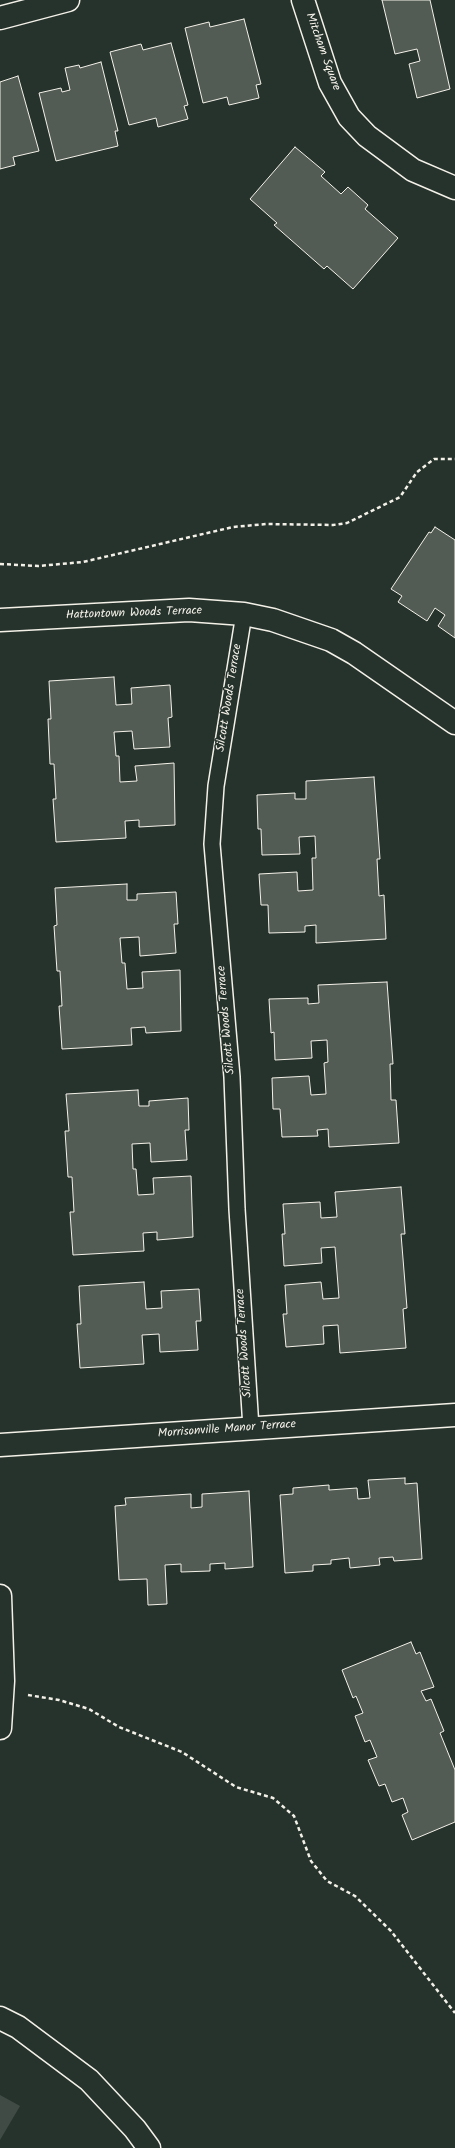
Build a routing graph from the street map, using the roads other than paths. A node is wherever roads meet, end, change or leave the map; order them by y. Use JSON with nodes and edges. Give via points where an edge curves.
{"nodes":[{"id":1,"x":68,"y":0,"type":"edge"},
{"id":2,"x":303,"y":0,"type":"edge"},
{"id":3,"x":0,"y":18,"type":"edge"},
{"id":4,"x":455,"y":188,"type":"edge"},
{"id":5,"x":244,"y":614,"type":"junction"},
{"id":6,"x":0,"y":620,"type":"edge"},
{"id":7,"x":455,"y":723,"type":"edge"},
{"id":8,"x":455,"y":1415,"type":"edge"},
{"id":9,"x":251,"y":1428,"type":"junction"},
{"id":10,"x":0,"y":1445,"type":"edge"},
{"id":11,"x":0,"y":1596,"type":"edge"},
{"id":12,"x":0,"y":1728,"type":"edge"},
{"id":13,"x":0,"y":2018,"type":"edge"},
{"id":14,"x":148,"y":2148,"type":"edge"}],
"edges":[{"from":1,"to":3,"type":"street"},
{"from":2,"to":4,"type":"street","name":"Mitcham Square","via":[[330,83],[349,117],[367,136],[413,170]]},
{"from":5,"to":6,"type":"street","name":"Hattontown Woods Terrace","via":[[189,610]]},
{"from":5,"to":7,"type":"street","name":"Hattontown Woods Terrace","via":[[273,620],[331,640]]},
{"from":5,"to":9,"type":"lane","name":"Silcott Woods Terrace","via":[[216,786],[212,844],[232,1077],[237,1209]]},
{"from":8,"to":9,"type":"street","name":"Morrisonville Manor Terrace"},
{"from":9,"to":10,"type":"street","name":"Morrisonville Manor Terrace"},
{"from":11,"to":12,"type":"street","via":[[3,1681]]},
{"from":13,"to":14,"type":"street","via":[[18,2027],[89,2080],[136,2129]]}]}
